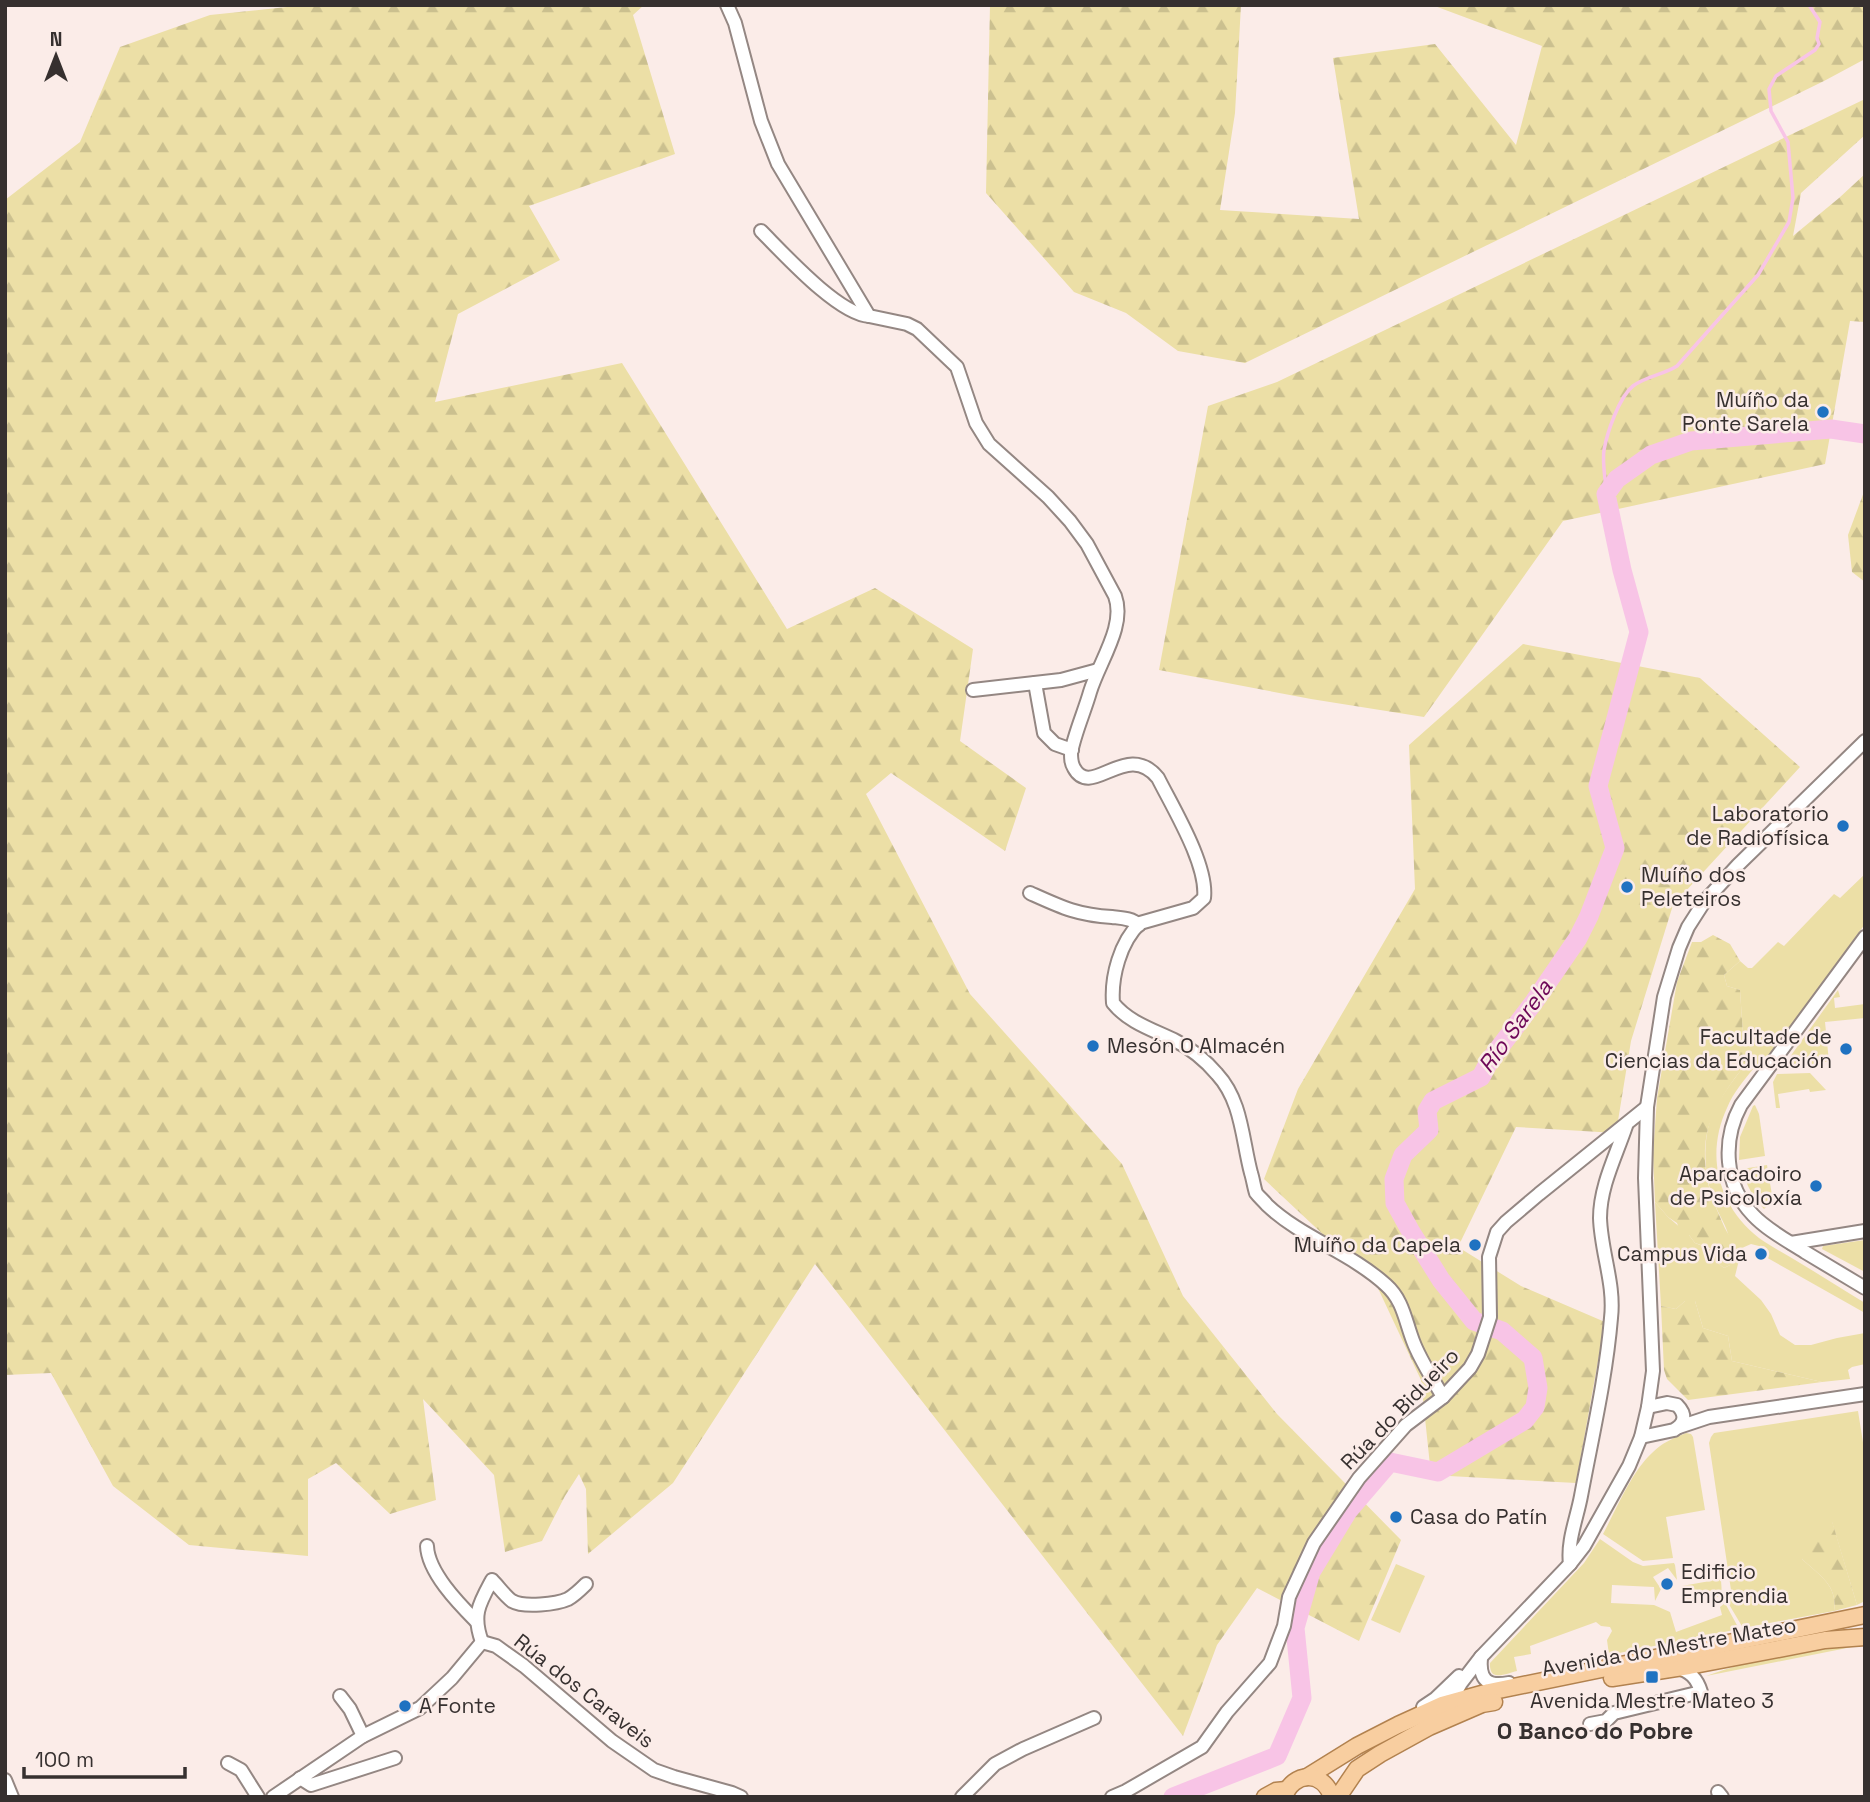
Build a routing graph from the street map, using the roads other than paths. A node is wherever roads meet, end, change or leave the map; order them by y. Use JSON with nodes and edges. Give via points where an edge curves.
{"nodes":[{"id":1,"x":727,"y":5,"type":"edge"},
{"id":2,"x":761,"y":231,"type":"dead end"},
{"id":3,"x":869,"y":316,"type":"junction"},
{"id":4,"x":1098,"y":670,"type":"junction"},
{"id":5,"x":1035,"y":683,"type":"junction"},
{"id":6,"x":973,"y":690,"type":"dead end"},
{"id":7,"x":1865,"y":741,"type":"edge"},
{"id":8,"x":1072,"y":750,"type":"junction"},
{"id":9,"x":1030,"y":893,"type":"dead end"},
{"id":10,"x":1139,"y":925,"type":"junction"},
{"id":11,"x":1865,"y":937,"type":"edge"},
{"id":12,"x":1647,"y":1107,"type":"junction"},
{"id":13,"x":1626,"y":1126,"type":"junction"},
{"id":14,"x":1865,"y":1231,"type":"edge"},
{"id":15,"x":1791,"y":1243,"type":"junction"},
{"id":16,"x":1865,"y":1289,"type":"edge"},
{"id":17,"x":1652,"y":1380,"type":"junction"},
{"id":18,"x":1865,"y":1394,"type":"edge"},
{"id":19,"x":1443,"y":1397,"type":"junction"},
{"id":20,"x":1648,"y":1407,"type":"junction"},
{"id":21,"x":1679,"y":1407,"type":"junction"},
{"id":22,"x":1709,"y":1417,"type":"junction"},
{"id":23,"x":1679,"y":1427,"type":"junction"},
{"id":24,"x":1641,"y":1437,"type":"junction"},
{"id":25,"x":427,"y":1546,"type":"dead end"},
{"id":26,"x":1570,"y":1563,"type":"junction"},
{"id":27,"x":586,"y":1584,"type":"dead end"},
{"id":28,"x":1865,"y":1615,"type":"edge"},
{"id":29,"x":476,"y":1621,"type":"junction"},
{"id":30,"x":1865,"y":1637,"type":"edge"},
{"id":31,"x":482,"y":1642,"type":"junction"},
{"id":32,"x":1481,"y":1657,"type":"junction"},
{"id":33,"x":1737,"y":1657,"type":"junction"},
{"id":34,"x":1644,"y":1661,"type":"junction"},
{"id":35,"x":1676,"y":1668,"type":"junction"},
{"id":36,"x":1699,"y":1685,"type":"junction"},
{"id":37,"x":340,"y":1696,"type":"dead end"},
{"id":38,"x":1486,"y":1698,"type":"junction"},
{"id":39,"x":1449,"y":1703,"type":"junction"},
{"id":40,"x":1094,"y":1718,"type":"dead end"},
{"id":41,"x":1590,"y":1724,"type":"dead end"},
{"id":42,"x":1398,"y":1725,"type":"junction"},
{"id":43,"x":363,"y":1736,"type":"junction"},
{"id":44,"x":394,"y":1758,"type":"dead end"},
{"id":45,"x":228,"y":1763,"type":"dead end"},
{"id":46,"x":1357,"y":1769,"type":"junction"},
{"id":47,"x":1307,"y":1777,"type":"junction"},
{"id":48,"x":300,"y":1778,"type":"junction"},
{"id":49,"x":5,"y":1780,"type":"edge"},
{"id":50,"x":285,"y":1793,"type":"edge"},
{"id":51,"x":1285,"y":1793,"type":"edge"},
{"id":52,"x":12,"y":1797,"type":"edge"},
{"id":53,"x":258,"y":1797,"type":"edge"},
{"id":54,"x":273,"y":1797,"type":"edge"},
{"id":55,"x":741,"y":1797,"type":"edge"},
{"id":56,"x":962,"y":1797,"type":"edge"},
{"id":57,"x":1112,"y":1797,"type":"edge"},
{"id":58,"x":1265,"y":1797,"type":"edge"},
{"id":59,"x":1332,"y":1797,"type":"edge"},
{"id":60,"x":1338,"y":1797,"type":"edge"}],
"edges":[{"from":1,"to":3,"type":"street","via":[[778,164]]},
{"from":2,"to":3,"type":"street","via":[[830,296]]},
{"from":3,"to":4,"type":"street","via":[[917,329],[957,367],[976,422],[989,444],[1054,503],[1087,544],[1118,604],[1116,628]]},
{"from":4,"to":5,"type":"street"},
{"from":4,"to":8,"type":"street"},
{"from":5,"to":6,"type":"street"},
{"from":5,"to":8,"type":"street","via":[[1044,733],[1055,744]]},
{"from":7,"to":12,"type":"street","via":[[1738,864],[1688,927],[1664,997]]},
{"from":8,"to":10,"type":"street","via":[[1071,762],[1084,779],[1122,765],[1147,767],[1153,772],[1204,878],[1204,898],[1199,904]]},
{"from":9,"to":10,"type":"street","via":[[1085,915]]},
{"from":10,"to":19,"type":"street","via":[[1120,958],[1113,1003],[1128,1017],[1203,1058],[1220,1076],[1239,1113],[1257,1195],[1296,1228],[1369,1270],[1388,1287]]},
{"from":11,"to":15,"type":"street","via":[[1746,1098],[1732,1126],[1728,1156],[1739,1196],[1753,1216]]},
{"from":12,"to":13,"type":"street"},
{"from":12,"to":17,"type":"street","via":[[1644,1178]]},
{"from":13,"to":19,"type":"street","name":"Rúa do Bidueiro","via":[[1591,1150],[1497,1233],[1489,1257],[1486,1330],[1470,1368]]},
{"from":13,"to":26,"type":"street","via":[[1601,1205],[1612,1316],[1568,1552]]},
{"from":14,"to":15,"type":"street"},
{"from":15,"to":16,"type":"street"},
{"from":17,"to":20,"type":"street"},
{"from":17,"to":21,"type":"street"},
{"from":18,"to":22,"type":"street"},
{"from":19,"to":57,"type":"street","name":"Rúa do Bidueiro","via":[[1406,1425],[1359,1478],[1314,1543],[1289,1597],[1270,1663],[1202,1747]]},
{"from":20,"to":21,"type":"street","via":[[1667,1403]]},
{"from":20,"to":24,"type":"street"},
{"from":21,"to":22,"type":"street"},
{"from":21,"to":23,"type":"street","via":[[1684,1419]]},
{"from":22,"to":23,"type":"street"},
{"from":23,"to":24,"type":"street"},
{"from":24,"to":26,"type":"street","via":[[1591,1535]]},
{"from":25,"to":29,"type":"street","via":[[446,1587]]},
{"from":26,"to":32,"type":"street"},
{"from":27,"to":29,"type":"street","via":[[560,1602],[521,1604],[492,1580]]},
{"from":28,"to":34,"type":"main road","name":"Avenida do Mestre Mateo"},
{"from":29,"to":31,"type":"street"},
{"from":30,"to":33,"type":"main road","name":"Avenida do Mestre Mateo"},
{"from":31,"to":43,"type":"street","via":[[420,1708]]},
{"from":31,"to":55,"type":"street","name":"Rúa dos Caraveis","via":[[524,1666],[612,1741],[654,1770]]},
{"from":32,"to":34,"type":"street","via":[[1482,1675],[1498,1685]]},
{"from":32,"to":39,"type":"street"},
{"from":32,"to":42,"type":"street"},
{"from":33,"to":35,"type":"main road","name":"Avenida do Mestre Mateo"},
{"from":33,"to":36,"type":"street","via":[[1705,1670]]},
{"from":34,"to":38,"type":"main road","name":"Avenida do Mestre Mateo"},
{"from":35,"to":36,"type":"street","via":[[1690,1672]]},
{"from":35,"to":38,"type":"main road","name":"Avenida do Mestre Mateo"},
{"from":36,"to":41,"type":"street","via":[[1701,1692],[1614,1713],[1606,1721]]},
{"from":37,"to":43,"type":"street"},
{"from":38,"to":39,"type":"main road"},
{"from":38,"to":46,"type":"main road"},
{"from":39,"to":42,"type":"main road"},
{"from":39,"to":46,"type":"street","via":[[1441,1714],[1376,1749]]},
{"from":40,"to":56,"type":"street","via":[[995,1763]]},
{"from":42,"to":47,"type":"main road"},
{"from":43,"to":48,"type":"street"},
{"from":44,"to":48,"type":"street","via":[[310,1785]]},
{"from":45,"to":53,"type":"street","via":[[242,1770]]},
{"from":46,"to":60,"type":"main road"},
{"from":47,"to":51,"type":"main road"},
{"from":47,"to":59,"type":"main road","via":[[1322,1781]]},
{"from":48,"to":50,"type":"street"},
{"from":49,"to":52,"type":"street"},
{"from":50,"to":54,"type":"street"},
{"from":51,"to":58,"type":"main road","via":[[1276,1791]]}]}
